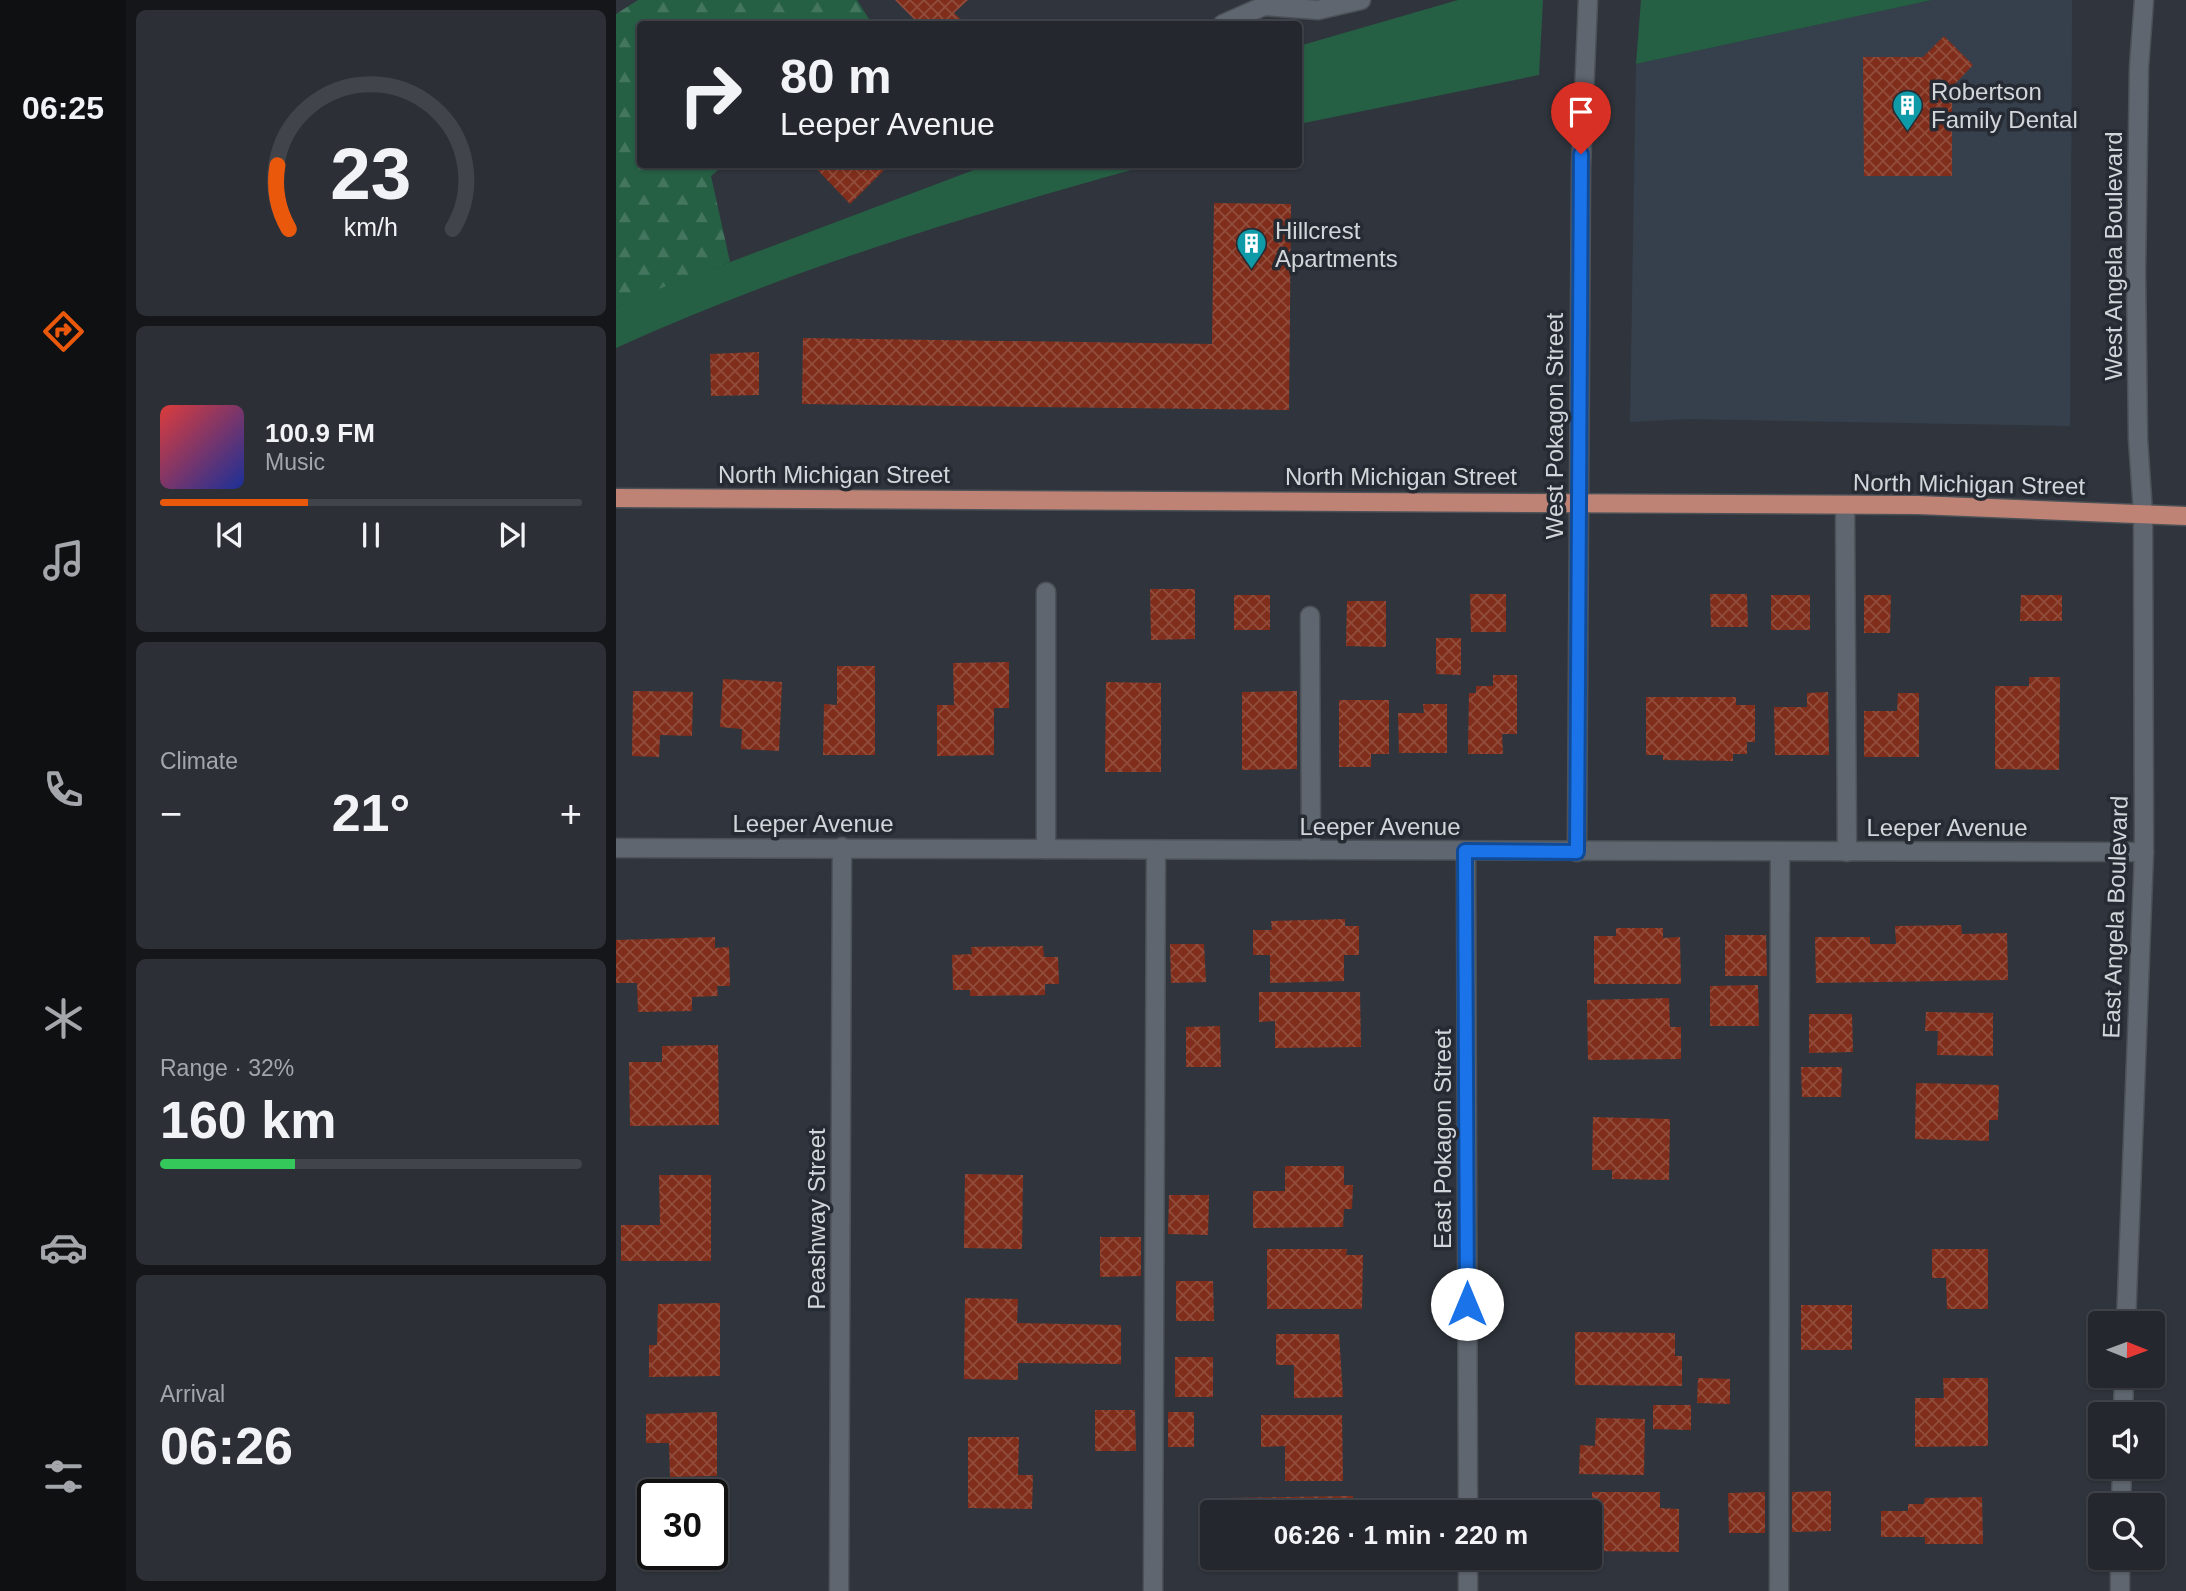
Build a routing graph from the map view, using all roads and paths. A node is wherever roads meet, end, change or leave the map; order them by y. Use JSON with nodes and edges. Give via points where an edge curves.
{"nodes":[{"id":1,"x":1361,"y":0,"type":"edge"},
{"id":2,"x":1588,"y":0,"type":"edge"},
{"id":3,"x":2144,"y":0,"type":"edge"},
{"id":4,"x":1266,"y":3,"type":"edge"},
{"id":5,"x":1229,"y":21,"type":"edge"},
{"id":6,"x":616,"y":498,"type":"edge"},
{"id":7,"x":1578,"y":502,"type":"junction"},
{"id":8,"x":1845,"y":506,"type":"junction"},
{"id":9,"x":2143,"y":513,"type":"junction"},
{"id":10,"x":2186,"y":516,"type":"edge"},
{"id":11,"x":1046,"y":592,"type":"dead end"},
{"id":12,"x":1310,"y":616,"type":"dead end"},
{"id":13,"x":842,"y":847,"type":"junction"},
{"id":14,"x":616,"y":848,"type":"edge"},
{"id":15,"x":1046,"y":849,"type":"junction"},
{"id":16,"x":1156,"y":849,"type":"junction"},
{"id":17,"x":1311,"y":850,"type":"junction"},
{"id":18,"x":1465,"y":851,"type":"junction"},
{"id":19,"x":1577,"y":852,"type":"junction"},
{"id":20,"x":1847,"y":852,"type":"junction"},
{"id":21,"x":2144,"y":852,"type":"junction"},
{"id":22,"x":1780,"y":853,"type":"junction"},
{"id":23,"x":2126,"y":1311,"type":"edge"},
{"id":24,"x":1468,"y":1500,"type":"edge"},
{"id":25,"x":1468,"y":1570,"type":"edge"},
{"id":26,"x":2120,"y":1570,"type":"edge"},
{"id":27,"x":839,"y":1591,"type":"edge"},
{"id":28,"x":1153,"y":1591,"type":"edge"},
{"id":29,"x":1468,"y":1591,"type":"edge"},
{"id":30,"x":1779,"y":1591,"type":"edge"},
{"id":31,"x":2120,"y":1591,"type":"edge"}],
"edges":[{"from":1,"to":4,"type":"street","via":[[1318,10]]},
{"from":2,"to":7,"type":"street","name":"West Pokagon Street","via":[[1581,154]]},
{"from":3,"to":9,"type":"street","name":"West Angela Boulevard","via":[[2136,271]]},
{"from":4,"to":5,"type":"street"},
{"from":6,"to":7,"type":"main road","name":"North Michigan Street"},
{"from":7,"to":8,"type":"main road","name":"North Michigan Street"},
{"from":7,"to":19,"type":"street","name":"West Pokagon Street"},
{"from":8,"to":9,"type":"main road","name":"North Michigan Street"},
{"from":8,"to":20,"type":"street"},
{"from":9,"to":10,"type":"main road","name":"North Michigan Street"},
{"from":9,"to":21,"type":"street","name":"East Angela Boulevard"},
{"from":11,"to":15,"type":"street"},
{"from":12,"to":17,"type":"street"},
{"from":13,"to":14,"type":"street","name":"Leeper Avenue"},
{"from":13,"to":15,"type":"street","name":"Leeper Avenue"},
{"from":13,"to":27,"type":"street","name":"Peashway Street"},
{"from":15,"to":16,"type":"street","name":"Leeper Avenue"},
{"from":16,"to":17,"type":"street","name":"Leeper Avenue"},
{"from":16,"to":28,"type":"street"},
{"from":17,"to":18,"type":"street","name":"Leeper Avenue"},
{"from":18,"to":19,"type":"street","name":"Leeper Avenue"},
{"from":18,"to":24,"type":"street","name":"East Pokagon Street"},
{"from":19,"to":22,"type":"street","name":"Leeper Avenue"},
{"from":20,"to":21,"type":"street","name":"Leeper Avenue"},
{"from":20,"to":22,"type":"street","name":"Leeper Avenue"},
{"from":21,"to":23,"type":"street","name":"East Angela Boulevard"},
{"from":22,"to":30,"type":"street"},
{"from":25,"to":29,"type":"street"},
{"from":26,"to":31,"type":"street"}]}
